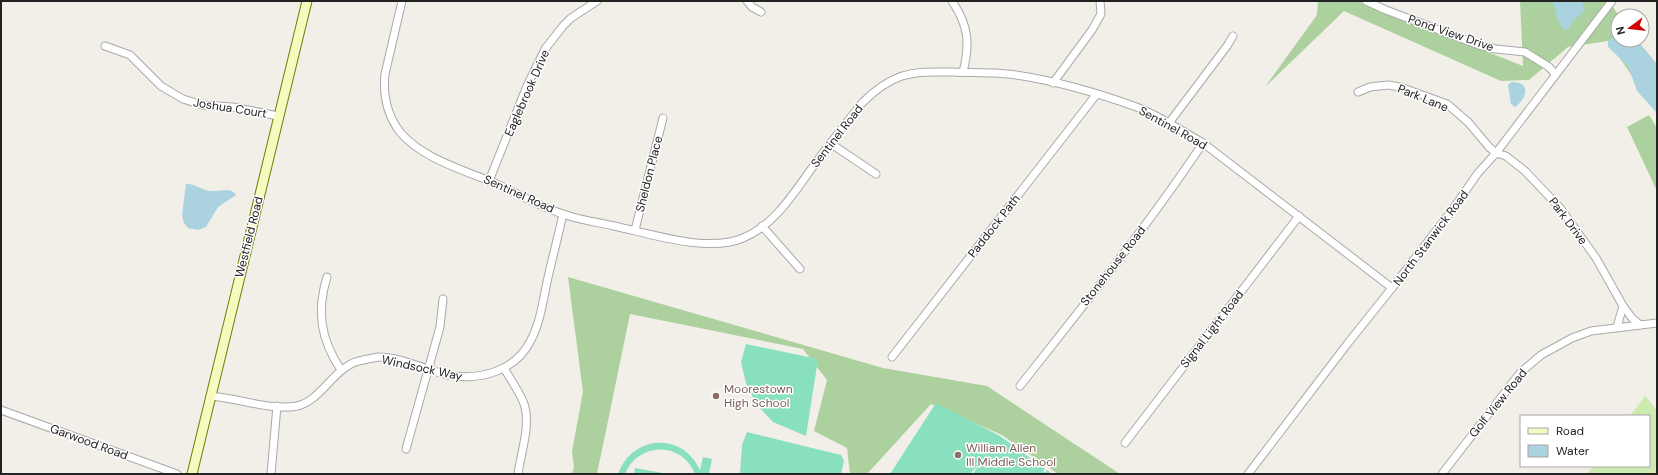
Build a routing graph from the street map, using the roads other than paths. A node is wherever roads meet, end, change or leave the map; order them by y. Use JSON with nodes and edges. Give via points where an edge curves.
{"nodes":[{"id":1,"x":307,"y":1,"type":"edge"},
{"id":2,"x":402,"y":1,"type":"edge"},
{"id":3,"x":597,"y":1,"type":"edge"},
{"id":4,"x":747,"y":1,"type":"edge"},
{"id":5,"x":952,"y":1,"type":"edge"},
{"id":6,"x":1100,"y":1,"type":"edge"},
{"id":7,"x":1366,"y":1,"type":"edge"},
{"id":8,"x":1612,"y":1,"type":"edge"},
{"id":9,"x":761,"y":12,"type":"dead end"},
{"id":10,"x":1232,"y":36,"type":"dead end"},
{"id":11,"x":105,"y":46,"type":"dead end"},
{"id":12,"x":962,"y":72,"type":"junction"},
{"id":13,"x":1555,"y":74,"type":"junction"},
{"id":14,"x":1053,"y":83,"type":"junction"},
{"id":15,"x":1358,"y":92,"type":"dead end"},
{"id":16,"x":1096,"y":95,"type":"junction"},
{"id":17,"x":278,"y":116,"type":"junction"},
{"id":18,"x":663,"y":118,"type":"dead end"},
{"id":19,"x":1169,"y":123,"type":"junction"},
{"id":20,"x":830,"y":143,"type":"junction"},
{"id":21,"x":1203,"y":143,"type":"junction"},
{"id":22,"x":1496,"y":153,"type":"junction"},
{"id":23,"x":876,"y":174,"type":"dead end"},
{"id":24,"x":489,"y":181,"type":"junction"},
{"id":25,"x":563,"y":214,"type":"junction"},
{"id":26,"x":1299,"y":216,"type":"junction"},
{"id":27,"x":762,"y":226,"type":"junction"},
{"id":28,"x":635,"y":230,"type":"junction"},
{"id":29,"x":800,"y":269,"type":"dead end"},
{"id":30,"x":327,"y":277,"type":"dead end"},
{"id":31,"x":1392,"y":288,"type":"junction"},
{"id":32,"x":443,"y":299,"type":"dead end"},
{"id":33,"x":1623,"y":306,"type":"junction"},
{"id":34,"x":1657,"y":323,"type":"edge"},
{"id":35,"x":1640,"y":325,"type":"junction"},
{"id":36,"x":1617,"y":327,"type":"junction"},
{"id":37,"x":892,"y":357,"type":"dead end"},
{"id":38,"x":504,"y":368,"type":"junction"},
{"id":39,"x":341,"y":370,"type":"junction"},
{"id":40,"x":429,"y":370,"type":"junction"},
{"id":41,"x":1020,"y":386,"type":"dead end"},
{"id":42,"x":210,"y":396,"type":"junction"},
{"id":43,"x":277,"y":406,"type":"junction"},
{"id":44,"x":1,"y":410,"type":"edge"},
{"id":45,"x":1125,"y":442,"type":"dead end"},
{"id":46,"x":406,"y":449,"type":"dead end"},
{"id":47,"x":177,"y":474,"type":"edge"},
{"id":48,"x":192,"y":474,"type":"edge"},
{"id":49,"x":271,"y":474,"type":"edge"},
{"id":50,"x":518,"y":474,"type":"edge"},
{"id":51,"x":1248,"y":474,"type":"edge"},
{"id":52,"x":1442,"y":474,"type":"edge"}],
"edges":[{"from":1,"to":17,"type":"street","name":"Westfield Road"},
{"from":2,"to":24,"type":"street","name":"Sentinel Road","via":[[384,85],[386,106],[394,124],[416,147],[447,164]]},
{"from":3,"to":24,"type":"street","name":"Eaglebrook Drive","via":[[571,18],[545,49],[527,86]]},
{"from":4,"to":9,"type":"street"},
{"from":5,"to":12,"type":"street","via":[[967,32],[967,55]]},
{"from":6,"to":14,"type":"street","via":[[1101,14],[1092,30]]},
{"from":7,"to":13,"type":"street","name":"Pond View Drive","via":[[1479,45],[1525,52],[1549,67]]},
{"from":8,"to":13,"type":"street","name":"North Stanwick Road"},
{"from":10,"to":19,"type":"street"},
{"from":11,"to":17,"type":"street","name":"Joshua Court","via":[[130,55],[161,86],[183,99],[202,105],[233,107]]},
{"from":12,"to":14,"type":"street","name":"Sentinel Road","via":[[1015,75]]},
{"from":12,"to":20,"type":"street","name":"Sentinel Road","via":[[919,72],[890,81],[862,103]]},
{"from":13,"to":22,"type":"street","name":"North Stanwick Road"},
{"from":14,"to":16,"type":"street","name":"Sentinel Road"},
{"from":15,"to":22,"type":"street","name":"Park Lane","via":[[1370,86],[1388,85],[1447,104],[1468,122]]},
{"from":16,"to":19,"type":"street","name":"Sentinel Road","via":[[1139,108]]},
{"from":16,"to":37,"type":"street","name":"Paddock Path"},
{"from":17,"to":42,"type":"street","name":"Westfield Road"},
{"from":18,"to":28,"type":"street","name":"Sheldon Place"},
{"from":19,"to":21,"type":"street","name":"Sentinel Road"},
{"from":20,"to":23,"type":"street"},
{"from":20,"to":27,"type":"street","name":"Sentinel Road","via":[[788,199]]},
{"from":21,"to":26,"type":"street","name":"Sentinel Road"},
{"from":21,"to":41,"type":"street","name":"Stonehouse Road","via":[[1144,226]]},
{"from":22,"to":31,"type":"street","name":"North Stanwick Road","via":[[1478,173]]},
{"from":22,"to":33,"type":"street","name":"Park Drive","via":[[1506,156],[1525,171],[1561,209],[1596,258]]},
{"from":24,"to":25,"type":"street","name":"Sentinel Road"},
{"from":25,"to":28,"type":"street","name":"Sentinel Road"},
{"from":25,"to":38,"type":"street","name":"Windsock Way","via":[[531,340],[519,357]]},
{"from":26,"to":31,"type":"street","name":"Sentinel Road"},
{"from":26,"to":45,"type":"street","name":"Signal Light Road"},
{"from":27,"to":28,"type":"street","name":"Sentinel Road","via":[[744,238],[711,244]]},
{"from":27,"to":29,"type":"street"},
{"from":30,"to":39,"type":"street","via":[[321,303],[321,321],[325,339]]},
{"from":31,"to":51,"type":"street","name":"North Stanwick Road"},
{"from":32,"to":40,"type":"street","via":[[440,327]]},
{"from":33,"to":35,"type":"street","name":"Park Drive"},
{"from":33,"to":36,"type":"street"},
{"from":34,"to":35,"type":"street","name":"Golf View Road"},
{"from":35,"to":36,"type":"street","name":"Golf View Road"},
{"from":36,"to":52,"type":"street","name":"Golf View Road","via":[[1591,331],[1541,355],[1520,373]]},
{"from":38,"to":40,"type":"street","name":"Windsock Way","via":[[487,376],[468,378]]},
{"from":38,"to":50,"type":"street","via":[[524,405],[526,419]]},
{"from":39,"to":40,"type":"street","name":"Windsock Way","via":[[358,360],[379,357]]},
{"from":39,"to":43,"type":"street","name":"Windsock Way","via":[[311,400],[298,406]]},
{"from":40,"to":46,"type":"street"},
{"from":42,"to":43,"type":"street","name":"Windsock Way"},
{"from":42,"to":48,"type":"street","name":"Westfield Road"},
{"from":43,"to":49,"type":"street"},
{"from":44,"to":47,"type":"street","name":"Garwood Road"}]}
